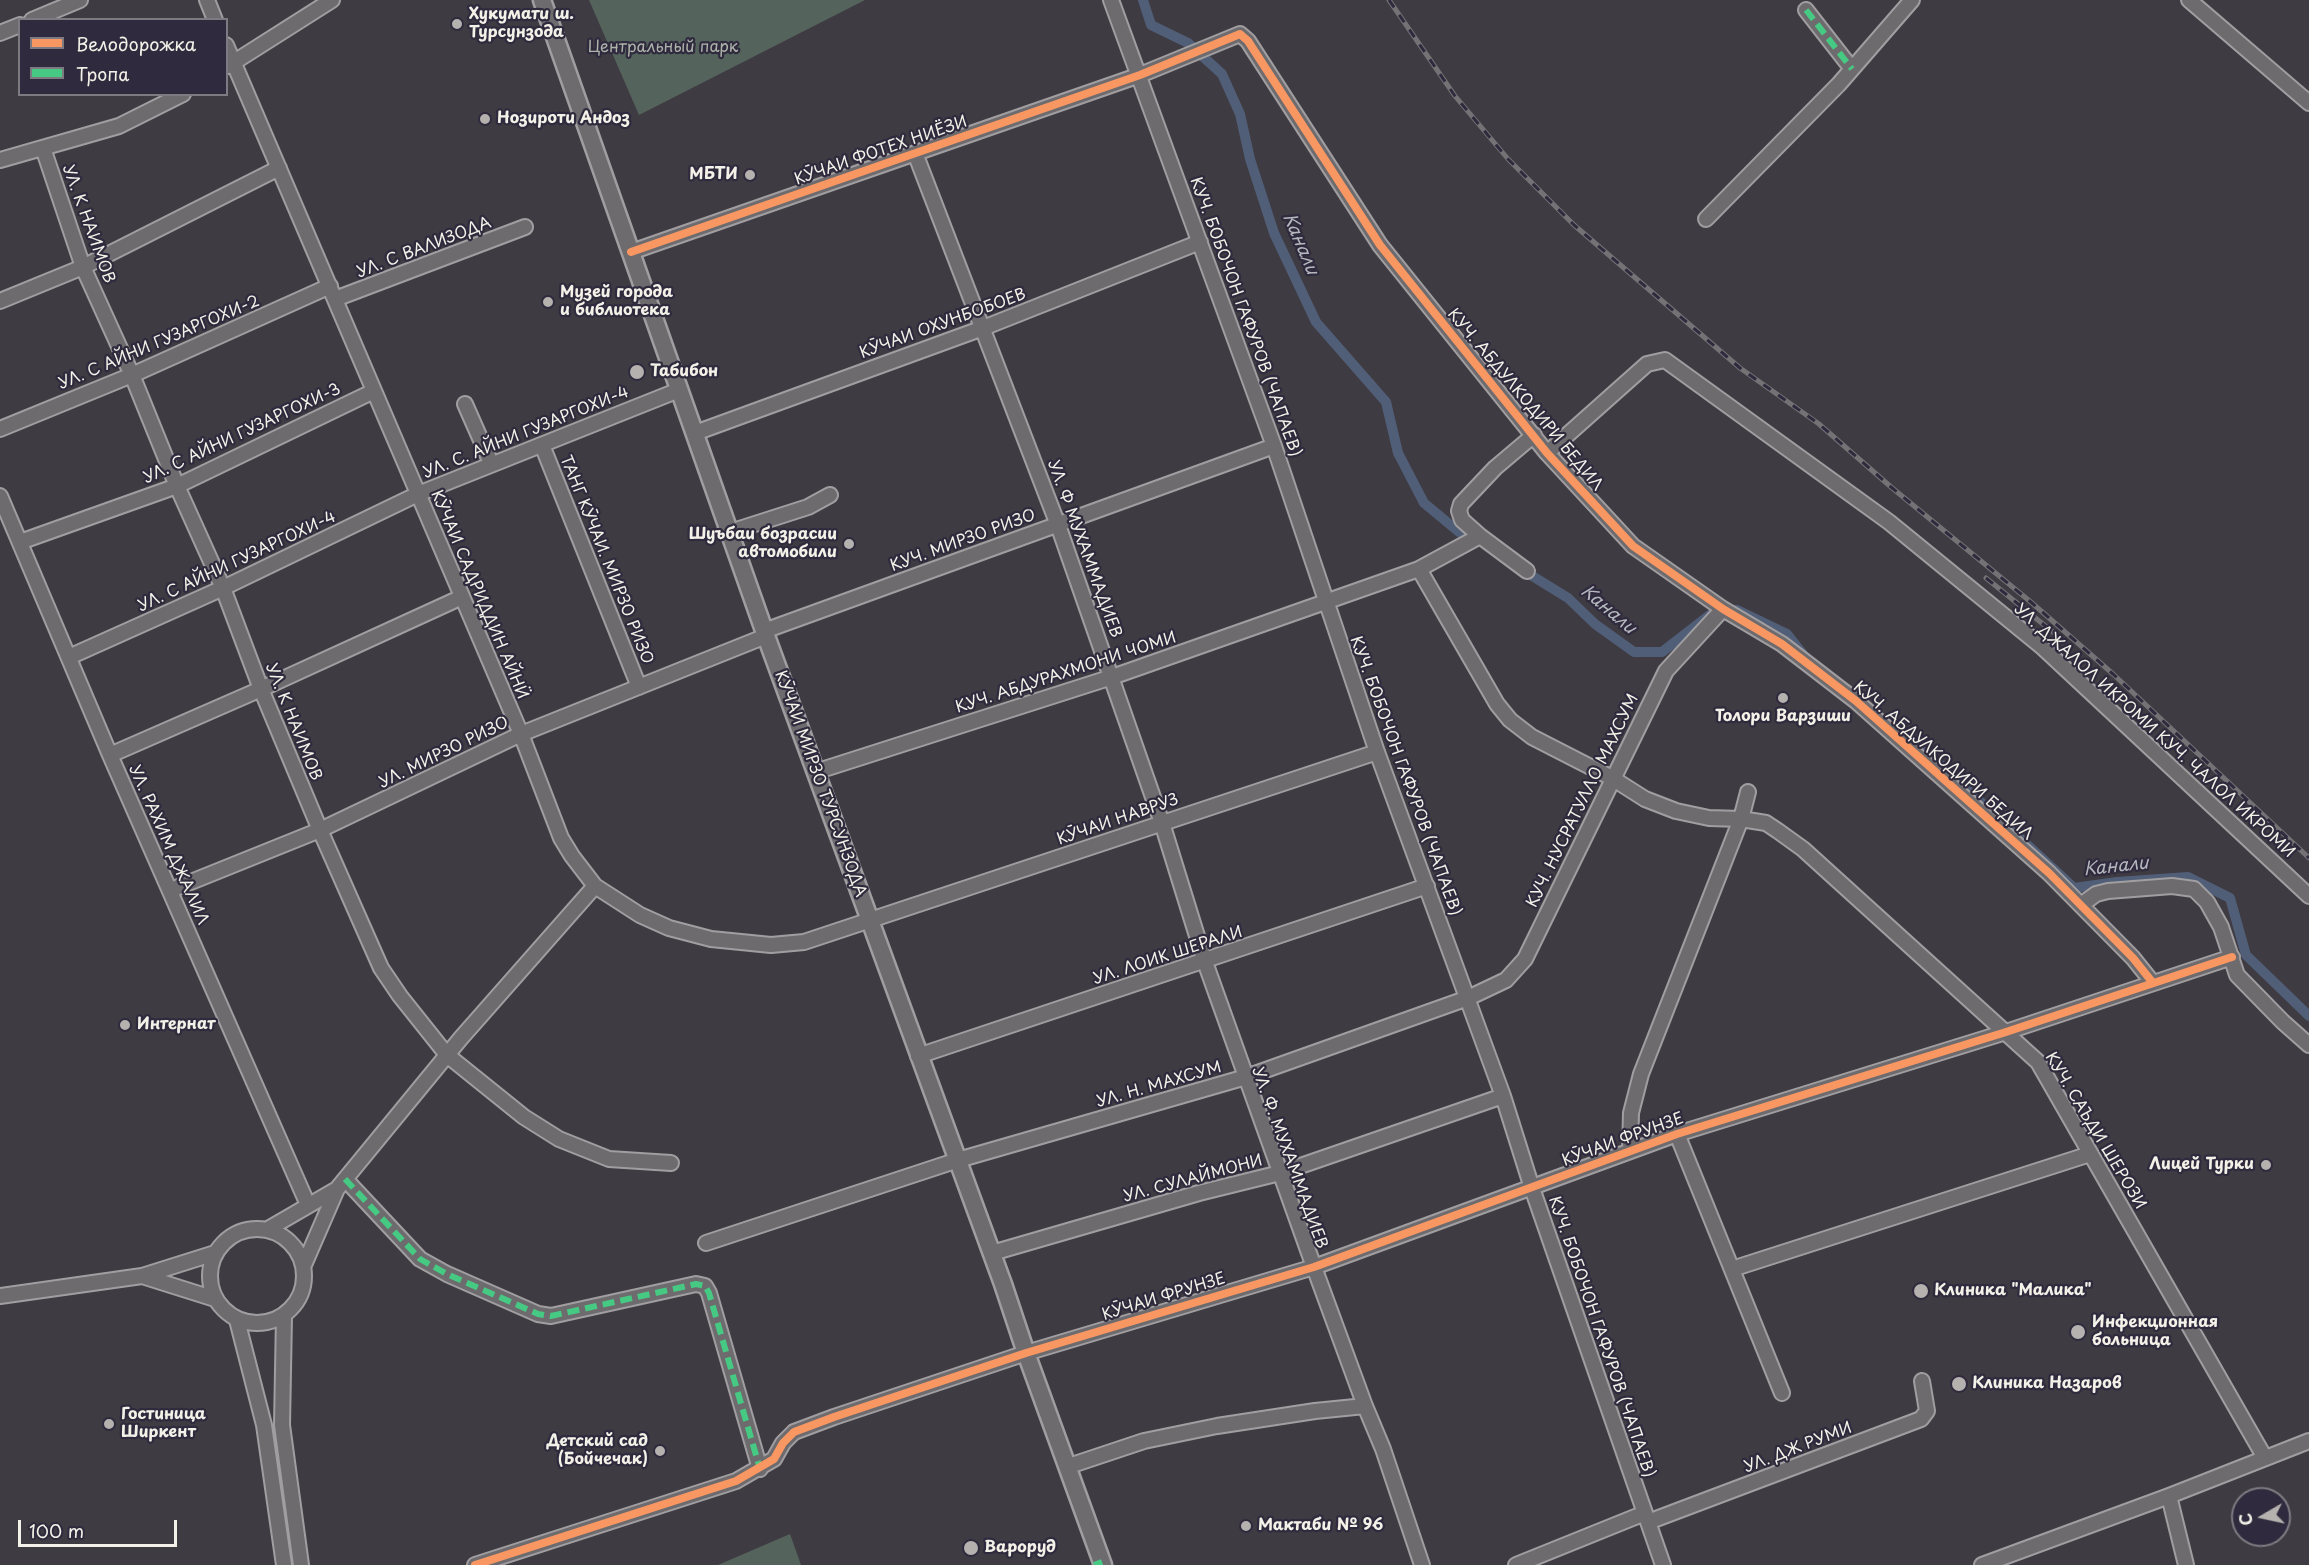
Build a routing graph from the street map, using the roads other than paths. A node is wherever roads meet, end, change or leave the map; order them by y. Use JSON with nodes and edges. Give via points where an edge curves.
{"nodes":[{"id":1,"x":80,"y":0,"type":"edge"},
{"id":2,"x":207,"y":0,"type":"edge"},
{"id":3,"x":332,"y":0,"type":"edge"},
{"id":4,"x":542,"y":0,"type":"edge"},
{"id":5,"x":1111,"y":0,"type":"edge"},
{"id":6,"x":1912,"y":0,"type":"edge"},
{"id":7,"x":2189,"y":0,"type":"edge"},
{"id":8,"x":1806,"y":10,"type":"dead end"},
{"id":9,"x":37,"y":18,"type":"edge"},
{"id":10,"x":214,"y":18,"type":"edge"},
{"id":11,"x":18,"y":26,"type":"edge"},
{"id":12,"x":0,"y":33,"type":"edge"},
{"id":13,"x":230,"y":64,"type":"edge"},
{"id":14,"x":1852,"y":69,"type":"junction"},
{"id":15,"x":1140,"y":75,"type":"junction"},
{"id":16,"x":179,"y":96,"type":"edge"},
{"id":17,"x":2309,"y":103,"type":"edge"},
{"id":18,"x":43,"y":148,"type":"junction"},
{"id":19,"x":915,"y":153,"type":"junction"},
{"id":20,"x":0,"y":160,"type":"edge"},
{"id":21,"x":279,"y":168,"type":"junction"},
{"id":22,"x":1706,"y":219,"type":"dead end"},
{"id":23,"x":525,"y":227,"type":"dead end"},
{"id":24,"x":1200,"y":242,"type":"junction"},
{"id":25,"x":631,"y":252,"type":"junction"},
{"id":26,"x":83,"y":267,"type":"junction"},
{"id":27,"x":333,"y":293,"type":"junction"},
{"id":28,"x":0,"y":301,"type":"edge"},
{"id":29,"x":983,"y":328,"type":"junction"},
{"id":30,"x":132,"y":375,"type":"junction"},
{"id":31,"x":679,"y":390,"type":"junction"},
{"id":32,"x":374,"y":391,"type":"junction"},
{"id":33,"x":465,"y":404,"type":"dead end"},
{"id":34,"x":0,"y":429,"type":"edge"},
{"id":35,"x":695,"y":433,"type":"junction"},
{"id":36,"x":1533,"y":435,"type":"junction"},
{"id":37,"x":542,"y":445,"type":"junction"},
{"id":38,"x":1274,"y":446,"type":"junction"},
{"id":39,"x":1547,"y":453,"type":"junction"},
{"id":40,"x":491,"y":463,"type":"junction"},
{"id":41,"x":177,"y":486,"type":"junction"},
{"id":42,"x":418,"y":494,"type":"junction"},
{"id":43,"x":830,"y":495,"type":"dead end"},
{"id":44,"x":0,"y":496,"type":"edge"},
{"id":45,"x":1058,"y":525,"type":"junction"},
{"id":46,"x":730,"y":532,"type":"junction"},
{"id":47,"x":1480,"y":536,"type":"junction"},
{"id":48,"x":20,"y":542,"type":"junction"},
{"id":49,"x":1419,"y":569,"type":"junction"},
{"id":50,"x":1527,"y":571,"type":"dead end"},
{"id":51,"x":223,"y":588,"type":"junction"},
{"id":52,"x":462,"y":597,"type":"junction"},
{"id":53,"x":1325,"y":601,"type":"junction"},
{"id":54,"x":1723,"y":609,"type":"junction"},
{"id":55,"x":765,"y":633,"type":"junction"},
{"id":56,"x":69,"y":657,"type":"junction"},
{"id":57,"x":1113,"y":677,"type":"junction"},
{"id":58,"x":639,"y":687,"type":"junction"},
{"id":59,"x":261,"y":689,"type":"junction"},
{"id":60,"x":520,"y":734,"type":"junction"},
{"id":61,"x":1377,"y":752,"type":"junction"},
{"id":62,"x":110,"y":755,"type":"junction"},
{"id":63,"x":815,"y":772,"type":"junction"},
{"id":64,"x":1612,"y":778,"type":"junction"},
{"id":65,"x":1748,"y":792,"type":"dead end"},
{"id":66,"x":1741,"y":819,"type":"junction"},
{"id":67,"x":1162,"y":823,"type":"junction"},
{"id":68,"x":320,"y":830,"type":"junction"},
{"id":69,"x":595,"y":886,"type":"junction"},
{"id":70,"x":1427,"y":886,"type":"junction"},
{"id":71,"x":171,"y":890,"type":"junction"},
{"id":72,"x":2309,"y":896,"type":"edge"},
{"id":73,"x":2081,"y":905,"type":"junction"},
{"id":74,"x":870,"y":921,"type":"junction"},
{"id":75,"x":2232,"y":957,"type":"junction"},
{"id":76,"x":1205,"y":962,"type":"junction"},
{"id":77,"x":2153,"y":983,"type":"junction"},
{"id":78,"x":1468,"y":998,"type":"junction"},
{"id":79,"x":2006,"y":1032,"type":"junction"},
{"id":80,"x":2309,"y":1045,"type":"edge"},
{"id":81,"x":447,"y":1055,"type":"junction"},
{"id":82,"x":918,"y":1056,"type":"junction"},
{"id":83,"x":1246,"y":1077,"type":"junction"},
{"id":84,"x":1503,"y":1096,"type":"junction"},
{"id":85,"x":1677,"y":1134,"type":"junction"},
{"id":86,"x":1630,"y":1150,"type":"junction"},
{"id":87,"x":2090,"y":1154,"type":"junction"},
{"id":88,"x":958,"y":1160,"type":"junction"},
{"id":89,"x":671,"y":1163,"type":"dead end"},
{"id":90,"x":1280,"y":1173,"type":"junction"},
{"id":91,"x":341,"y":1184,"type":"junction"},
{"id":92,"x":1532,"y":1188,"type":"junction"},
{"id":93,"x":308,"y":1205,"type":"junction"},
{"id":94,"x":268,"y":1230,"type":"junction"},
{"id":95,"x":706,"y":1243,"type":"dead end"},
{"id":96,"x":215,"y":1253,"type":"junction"},
{"id":97,"x":992,"y":1253,"type":"junction"},
{"id":98,"x":304,"y":1265,"type":"junction"},
{"id":99,"x":1314,"y":1266,"type":"junction"},
{"id":100,"x":1732,"y":1269,"type":"junction"},
{"id":101,"x":142,"y":1276,"type":"junction"},
{"id":102,"x":0,"y":1296,"type":"edge"},
{"id":103,"x":215,"y":1299,"type":"junction"},
{"id":104,"x":284,"y":1316,"type":"junction"},
{"id":105,"x":237,"y":1320,"type":"junction"},
{"id":106,"x":1026,"y":1353,"type":"junction"},
{"id":107,"x":1922,"y":1381,"type":"dead end"},
{"id":108,"x":1782,"y":1393,"type":"dead end"},
{"id":109,"x":1365,"y":1406,"type":"junction"},
{"id":110,"x":2309,"y":1441,"type":"edge"},
{"id":111,"x":2265,"y":1458,"type":"junction"},
{"id":112,"x":1069,"y":1466,"type":"junction"},
{"id":113,"x":760,"y":1469,"type":"junction"},
{"id":114,"x":2169,"y":1496,"type":"junction"},
{"id":115,"x":1646,"y":1518,"type":"junction"},
{"id":116,"x":284,"y":1565,"type":"edge"},
{"id":117,"x":301,"y":1565,"type":"edge"},
{"id":118,"x":476,"y":1565,"type":"edge"},
{"id":119,"x":1103,"y":1565,"type":"edge"},
{"id":120,"x":1422,"y":1565,"type":"edge"},
{"id":121,"x":1516,"y":1565,"type":"edge"},
{"id":122,"x":1663,"y":1565,"type":"edge"},
{"id":123,"x":1982,"y":1565,"type":"edge"},
{"id":124,"x":2186,"y":1565,"type":"edge"}],
"edges":[{"from":1,"to":9,"type":"street"},
{"from":2,"to":10,"type":"street"},
{"from":3,"to":13,"type":"street"},
{"from":4,"to":25,"type":"main road","name":"КӮЧАИ МИРЗО ТУРСУНЗОДА"},
{"from":5,"to":15,"type":"street","name":"КУЧ. БОБОЧОН ГАФУРОВ (ЧАПАЕВ)"},
{"from":6,"to":14,"type":"street"},
{"from":7,"to":17,"type":"street"},
{"from":8,"to":14,"type":"street"},
{"from":11,"to":12,"type":"street"},
{"from":13,"to":21,"type":"street","name":"КӮЧАИ САДРИДДИН АЙНӢ"},
{"from":14,"to":22,"type":"street"},
{"from":15,"to":19,"type":"street","name":"КӮЧАИ ФОТЕХ НИЁЗИ"},
{"from":15,"to":24,"type":"street","name":"КУЧ. БОБОЧОН ГАФУРОВ (ЧАПАЕВ)"},
{"from":15,"to":36,"type":"street","name":"КУЧ. АБДУЛКОДИРИ БЕДИЛ","via":[[1240,34],[1248,41],[1368,230]]},
{"from":16,"to":18,"type":"street","via":[[119,126]]},
{"from":18,"to":20,"type":"street"},
{"from":18,"to":26,"type":"street","name":"УЛ. К НАИМОВ"},
{"from":19,"to":25,"type":"street","name":"КӮЧАИ ФОТЕХ НИЁЗИ"},
{"from":19,"to":29,"type":"street","name":"УЛ. Ф МУХАММАДИЕВ"},
{"from":21,"to":26,"type":"street"},
{"from":21,"to":27,"type":"street","name":"КӮЧАИ САДРИДДИН АЙНӢ"},
{"from":23,"to":27,"type":"street","name":"УЛ. С ВАЛИЗОДА"},
{"from":24,"to":29,"type":"street","name":"КӮЧАИ ОХУНБОБОЕВ"},
{"from":24,"to":38,"type":"street","name":"КУЧ. БОБОЧОН ГАФУРОВ (ЧАПАЕВ)"},
{"from":25,"to":31,"type":"main road","name":"КӮЧАИ МИРЗО ТУРСУНЗОДА"},
{"from":26,"to":28,"type":"street"},
{"from":26,"to":30,"type":"street","name":"УЛ. К НАИМОВ"},
{"from":27,"to":30,"type":"street","name":"УЛ. С АЙНИ ГУЗАРГОХИ-2"},
{"from":27,"to":32,"type":"street","name":"КӮЧАИ САДРИДДИН АЙНӢ"},
{"from":29,"to":35,"type":"street","name":"КӮЧАИ ОХУНБОБОЕВ"},
{"from":29,"to":45,"type":"street","name":"УЛ. Ф МУХАММАДИЕВ"},
{"from":30,"to":34,"type":"street","name":"УЛ. С АЙНИ ГУЗАРГОХИ-2"},
{"from":30,"to":41,"type":"street","name":"УЛ. К НАИМОВ"},
{"from":31,"to":35,"type":"main road","name":"КӮЧАИ МИРЗО ТУРСУНЗОДА"},
{"from":31,"to":37,"type":"street","name":"УЛ. С. АЙНИ ГУЗАРГОХИ-4"},
{"from":32,"to":41,"type":"street","name":"УЛ. С АЙНИ ГУЗАРГОХИ-3"},
{"from":32,"to":42,"type":"street","name":"КӮЧАИ САДРИДДИН АЙНӢ"},
{"from":33,"to":40,"type":"street"},
{"from":35,"to":46,"type":"main road","name":"КӮЧАИ МИРЗО ТУРСУНЗОДА"},
{"from":36,"to":39,"type":"street","name":"КУЧ. АБДУЛКОДИРИ БЕДИЛ"},
{"from":36,"to":47,"type":"street","via":[[1461,504],[1462,520]]},
{"from":37,"to":40,"type":"street","name":"УЛ. С. АЙНИ ГУЗАРГОХИ-4"},
{"from":37,"to":58,"type":"street","name":"ТАНГ КӮЧАИ. МИРЗО РИЗО"},
{"from":38,"to":45,"type":"street","name":"КУЧ. МИРЗО РИЗО"},
{"from":38,"to":53,"type":"street","name":"КУЧ. БОБОЧОН ГАФУРОВ (ЧАПАЕВ)"},
{"from":39,"to":54,"type":"street","name":"КУЧ. АБДУЛКОДИРИ БЕДИЛ","via":[[1633,546]]},
{"from":39,"to":72,"type":"street","name":"УЛ. ДЖАЛОЛ ИКРОМИ КУЧ. ЧАЛОЛ ИКРОМИ","via":[[1647,364],[1665,360],[1889,522],[2041,646]]},
{"from":40,"to":42,"type":"street","name":"УЛ. С. АЙНИ ГУЗАРГОХИ-4"},
{"from":41,"to":48,"type":"street","name":"УЛ. С АЙНИ ГУЗАРГОХИ-3"},
{"from":41,"to":51,"type":"street","name":"УЛ. К НАИМОВ"},
{"from":42,"to":51,"type":"street","name":"УЛ. С АЙНИ ГУЗАРГОХИ-4"},
{"from":42,"to":52,"type":"street","name":"КӮЧАИ САДРИДДИН АЙНӢ"},
{"from":43,"to":46,"type":"street","via":[[808,507]]},
{"from":44,"to":48,"type":"street","name":"УЛ. РАХИМ ДЖАЛИЛ"},
{"from":45,"to":55,"type":"street","name":"КУЧ. МИРЗО РИЗО"},
{"from":45,"to":57,"type":"street","name":"УЛ. Ф МУХАММАДИЕВ"},
{"from":46,"to":55,"type":"main road","name":"КӮЧАИ МИРЗО ТУРСУНЗОДА"},
{"from":47,"to":49,"type":"street","name":"КУЧ. АБДУРАХМОНИ ЧОМИ"},
{"from":47,"to":50,"type":"street"},
{"from":48,"to":56,"type":"street","name":"УЛ. РАХИМ ДЖАЛИЛ"},
{"from":49,"to":53,"type":"street","name":"КУЧ. АБДУРАХМОНИ ЧОМИ"},
{"from":49,"to":64,"type":"street","name":"КУЧ. САЪДИ ШЕРОЗИ","via":[[1510,720],[1532,737]]},
{"from":51,"to":56,"type":"street","name":"УЛ. С АЙНИ ГУЗАРГОХИ-4"},
{"from":51,"to":59,"type":"street","name":"УЛ. К НАИМОВ"},
{"from":52,"to":59,"type":"street"},
{"from":52,"to":60,"type":"street","name":"КӮЧАИ САДРИДДИН АЙНӢ"},
{"from":53,"to":57,"type":"street","name":"КУЧ. АБДУРАХМОНИ ЧОМИ"},
{"from":53,"to":61,"type":"street","name":"КУЧ. БОБОЧОН ГАФУРОВ (ЧАПАЕВ)"},
{"from":54,"to":64,"type":"street","name":"КУЧ. НУСРАТУЛЛО МАХСУМ","via":[[1666,671]]},
{"from":54,"to":73,"type":"street","name":"КУЧ. АБДУЛКОДИРИ БЕДИЛ","via":[[1782,644],[1856,701]]},
{"from":55,"to":58,"type":"street","name":"УЛ. МИРЗО РИЗО"},
{"from":55,"to":63,"type":"main road","name":"КӮЧАИ МИРЗО ТУРСУНЗОДА"},
{"from":56,"to":62,"type":"street","name":"УЛ. РАХИМ ДЖАЛИЛ"},
{"from":57,"to":63,"type":"street","name":"КУЧ. АБДУРАХМОНИ ЧОМИ"},
{"from":57,"to":67,"type":"street","name":"УЛ. Ф МУХАММАДИЕВ"},
{"from":58,"to":60,"type":"street","name":"УЛ. МИРЗО РИЗО"},
{"from":59,"to":62,"type":"street"},
{"from":59,"to":68,"type":"street","name":"УЛ. К НАИМОВ"},
{"from":60,"to":68,"type":"street","name":"УЛ. МИРЗО РИЗО"},
{"from":60,"to":69,"type":"street","name":"КӮЧАИ САДРИДДИН АЙНӢ","via":[[561,838]]},
{"from":61,"to":67,"type":"street","name":"КӮЧАИ НАВРУЗ"},
{"from":61,"to":70,"type":"street","name":"КУЧ. БОБОЧОН ГАФУРОВ (ЧАПАЕВ)"},
{"from":62,"to":71,"type":"street","name":"УЛ. РАХИМ ДЖАЛИЛ"},
{"from":63,"to":74,"type":"main road","name":"КӮЧАИ МИРЗО ТУРСУНЗОДА"},
{"from":64,"to":66,"type":"street","name":"КУЧ. САЪДИ ШЕРОЗИ","via":[[1645,799],[1676,811]]},
{"from":64,"to":78,"type":"street","name":"КУЧ. НУСРАТУЛЛО МАХСУМ","via":[[1525,959],[1506,980]]},
{"from":65,"to":66,"type":"street"},
{"from":66,"to":79,"type":"street","name":"КУЧ. САЪДИ ШЕРОЗИ","via":[[1766,823],[1803,849]]},
{"from":66,"to":86,"type":"street","via":[[1641,1074],[1631,1113]]},
{"from":67,"to":74,"type":"street","name":"КӮЧАИ НАВРУЗ"},
{"from":67,"to":76,"type":"street","name":"УЛ. Ф МУХАММАДИЕВ"},
{"from":68,"to":71,"type":"street","name":"УЛ. МИРЗО РИЗО"},
{"from":68,"to":81,"type":"street","name":"УЛ. К НАИМОВ","via":[[381,968]]},
{"from":69,"to":74,"type":"street","name":"КӮЧАИ САДРИДДИН АЙНӢ","via":[[640,915],[669,928],[711,939],[771,945],[804,942]]},
{"from":69,"to":81,"type":"street"},
{"from":70,"to":76,"type":"street","name":"УЛ. ЛОИК ШЕРАЛИ"},
{"from":70,"to":78,"type":"street","name":"КУЧ. БОБОЧОН ГАФУРОВ (ЧАПАЕВ)"},
{"from":71,"to":93,"type":"street","name":"УЛ. РАХИМ ДЖАЛИЛ"},
{"from":73,"to":75,"type":"street","via":[[2108,891],[2172,886],[2194,889],[2212,910]]},
{"from":73,"to":77,"type":"street","name":"КУЧ. АБДУЛКОДИРИ БЕДИЛ"},
{"from":74,"to":82,"type":"main road","name":"КӮЧАИ МИРЗО ТУРСУНЗОДА"},
{"from":75,"to":77,"type":"street","name":"КӮЧАИ ФРУНЗЕ"},
{"from":75,"to":80,"type":"street","via":[[2237,975]]},
{"from":76,"to":82,"type":"street","name":"УЛ. ЛОИК ШЕРАЛИ"},
{"from":76,"to":83,"type":"street","name":"УЛ. Ф. МУХАММАДИЕВ"},
{"from":77,"to":79,"type":"street","name":"КӮЧАИ ФРУНЗЕ"},
{"from":78,"to":83,"type":"street","name":"УЛ. Н. МАХСУМ"},
{"from":78,"to":84,"type":"street","name":"КУЧ. БОБОЧОН ГАФУРОВ (ЧАПАЕВ)"},
{"from":79,"to":85,"type":"street","name":"КӮЧАИ ФРУНЗЕ"},
{"from":79,"to":87,"type":"street","name":"КУЧ. САЪДИ ШЕРОЗИ","via":[[2037,1062]]},
{"from":81,"to":89,"type":"street","name":"УЛ. К НАИМОВ","via":[[524,1117],[559,1139],[609,1160]]},
{"from":81,"to":91,"type":"street"},
{"from":82,"to":88,"type":"main road","name":"КӮЧАИ МИРЗО ТУРСУНЗОДА"},
{"from":83,"to":88,"type":"street","name":"УЛ. Н. МАХСУМ"},
{"from":83,"to":90,"type":"street","name":"УЛ. Ф. МУХАММАДИЕВ"},
{"from":84,"to":90,"type":"street","name":"УЛ. СУЛАЙМОНИ"},
{"from":84,"to":92,"type":"street","name":"КУЧ. БОБОЧОН ГАФУРОВ (ЧАПАЕВ)"},
{"from":85,"to":86,"type":"street","name":"КӮЧАИ ФРУНЗЕ"},
{"from":85,"to":100,"type":"street"},
{"from":86,"to":92,"type":"street","name":"КӮЧАИ ФРУНЗЕ"},
{"from":87,"to":100,"type":"street"},
{"from":87,"to":111,"type":"street","name":"КУЧ. САЪДИ ШЕРОЗИ"},
{"from":88,"to":95,"type":"street","name":"УЛ. Н. МАХСУМ"},
{"from":88,"to":97,"type":"main road","name":"КӮЧАИ МИРЗО ТУРСУНЗОДА"},
{"from":90,"to":97,"type":"street","name":"УЛ. СУЛАЙМОНИ"},
{"from":90,"to":99,"type":"street","name":"УЛ. Ф. МУХАММАДИЕВ"},
{"from":91,"to":93,"type":"street"},
{"from":91,"to":98,"type":"street"},
{"from":91,"to":113,"type":"street","via":[[420,1259],[538,1314],[551,1316],[696,1284],[705,1286]]},
{"from":92,"to":99,"type":"street","name":"КӮЧАИ ФРУНЗЕ"},
{"from":92,"to":115,"type":"street","name":"КУЧ. БОБОЧОН ГАФУРОВ (ЧАПАЕВ)"},
{"from":93,"to":94,"type":"street"},
{"from":94,"to":96,"type":"street","via":[[238,1232]]},
{"from":94,"to":98,"type":"street","via":[[294,1245]]},
{"from":96,"to":101,"type":"street"},
{"from":96,"to":103,"type":"street","via":[[210,1276]]},
{"from":97,"to":106,"type":"main road","name":"КӮЧАИ МИРЗО ТУРСУНЗОДА"},
{"from":98,"to":104,"type":"street","via":[[303,1291]]},
{"from":99,"to":106,"type":"street","name":"КӮЧАИ ФРУНЗЕ"},
{"from":99,"to":109,"type":"street","name":"УЛ. Ф. МУХАММАДИЕВ"},
{"from":100,"to":108,"type":"street"},
{"from":101,"to":102,"type":"street"},
{"from":101,"to":103,"type":"street"},
{"from":103,"to":105,"type":"street"},
{"from":104,"to":105,"type":"street","via":[[261,1324]]},
{"from":104,"to":117,"type":"street","via":[[282,1425]]},
{"from":105,"to":116,"type":"street","via":[[264,1425]]},
{"from":106,"to":112,"type":"main road","name":"КӮЧАИ МИРЗО ТУРСУНЗОДА"},
{"from":106,"to":113,"type":"street","name":"КӮЧАИ ФРУНЗЕ","via":[[794,1432],[774,1459]]},
{"from":107,"to":115,"type":"street","name":"УЛ. ДЖ РУМИ","via":[[1927,1411],[1921,1419]]},
{"from":109,"to":112,"type":"street","via":[[1217,1426],[1144,1441]]},
{"from":109,"to":120,"type":"street","name":"УЛ. Ф. МУХАММАДИЕВ"},
{"from":110,"to":111,"type":"street"},
{"from":111,"to":114,"type":"street"},
{"from":112,"to":119,"type":"main road","name":"КӮЧАИ МИРЗО ТУРСУНЗОДА"},
{"from":113,"to":118,"type":"street","via":[[736,1481]]},
{"from":114,"to":123,"type":"street"},
{"from":114,"to":124,"type":"street"},
{"from":115,"to":121,"type":"street","name":"УЛ. ДЖ РУМИ"},
{"from":115,"to":122,"type":"street","name":"КУЧ. БОБОЧОН ГАФУРОВ (ЧАПАЕВ)"}]}
